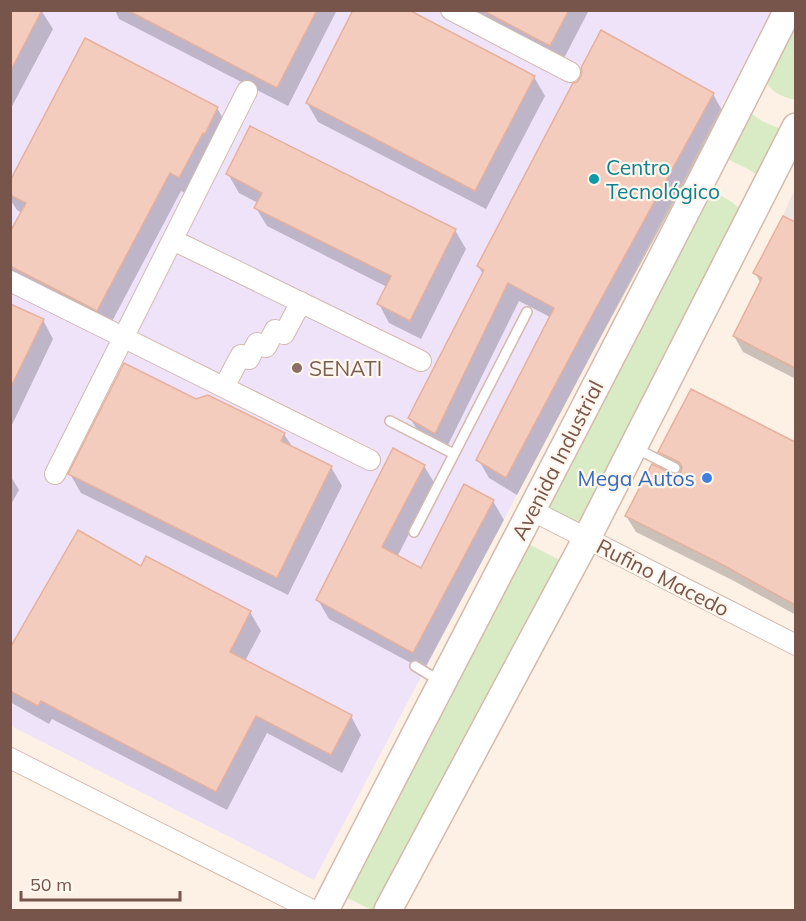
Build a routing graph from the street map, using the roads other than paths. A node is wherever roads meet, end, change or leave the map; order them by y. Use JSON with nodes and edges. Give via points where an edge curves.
{"nodes":[{"id":1,"x":451,"y":10,"type":"edge"},
{"id":2,"x":788,"y":10,"type":"edge"},
{"id":3,"x":570,"y":72,"type":"dead end"},
{"id":4,"x":247,"y":92,"type":"dead end"},
{"id":5,"x":795,"y":127,"type":"edge"},
{"id":6,"x":173,"y":240,"type":"junction"},
{"id":7,"x":10,"y":280,"type":"edge"},
{"id":8,"x":301,"y":302,"type":"junction"},
{"id":9,"x":527,"y":312,"type":"dead end"},
{"id":10,"x":124,"y":337,"type":"junction"},
{"id":11,"x":421,"y":361,"type":"dead end"},
{"id":12,"x":224,"y":387,"type":"junction"},
{"id":13,"x":390,"y":420,"type":"dead end"},
{"id":14,"x":633,"y":447,"type":"junction"},
{"id":15,"x":454,"y":454,"type":"junction"},
{"id":16,"x":370,"y":460,"type":"dead end"},
{"id":17,"x":675,"y":468,"type":"dead end"},
{"id":18,"x":55,"y":474,"type":"dead end"},
{"id":19,"x":531,"y":510,"type":"junction"},
{"id":20,"x":414,"y":532,"type":"dead end"},
{"id":21,"x":587,"y":538,"type":"junction"},
{"id":22,"x":795,"y":645,"type":"edge"},
{"id":23,"x":415,"y":666,"type":"dead end"},
{"id":24,"x":442,"y":682,"type":"junction"},
{"id":25,"x":10,"y":758,"type":"edge"},
{"id":26,"x":312,"y":910,"type":"edge"},
{"id":27,"x":326,"y":910,"type":"edge"},
{"id":28,"x":388,"y":910,"type":"edge"}],
"edges":[{"from":1,"to":3,"type":"street"},
{"from":2,"to":19,"type":"main road","name":"Avenida Industrial"},
{"from":4,"to":6,"type":"street"},
{"from":5,"to":14,"type":"main road","via":[[676,372]]},
{"from":6,"to":8,"type":"street"},
{"from":6,"to":10,"type":"street"},
{"from":7,"to":10,"type":"street"},
{"from":8,"to":11,"type":"street"},
{"from":8,"to":12,"type":"street","via":[[284,334],[275,330],[266,347],[257,343],[249,359],[240,355]]},
{"from":9,"to":15,"type":"lane"},
{"from":10,"to":12,"type":"street"},
{"from":10,"to":18,"type":"street"},
{"from":12,"to":16,"type":"street"},
{"from":13,"to":15,"type":"lane"},
{"from":14,"to":17,"type":"lane"},
{"from":14,"to":21,"type":"main road","via":[[605,512]]},
{"from":15,"to":20,"type":"lane"},
{"from":19,"to":21,"type":"street","name":"Rufino Macedo"},
{"from":19,"to":24,"type":"main road","name":"Avenida Industrial"},
{"from":21,"to":22,"type":"street","name":"Rufino Macedo"},
{"from":21,"to":28,"type":"main road"},
{"from":23,"to":24,"type":"lane"},
{"from":24,"to":27,"type":"main road","name":"Avenida Industrial"},
{"from":25,"to":26,"type":"street"}]}
